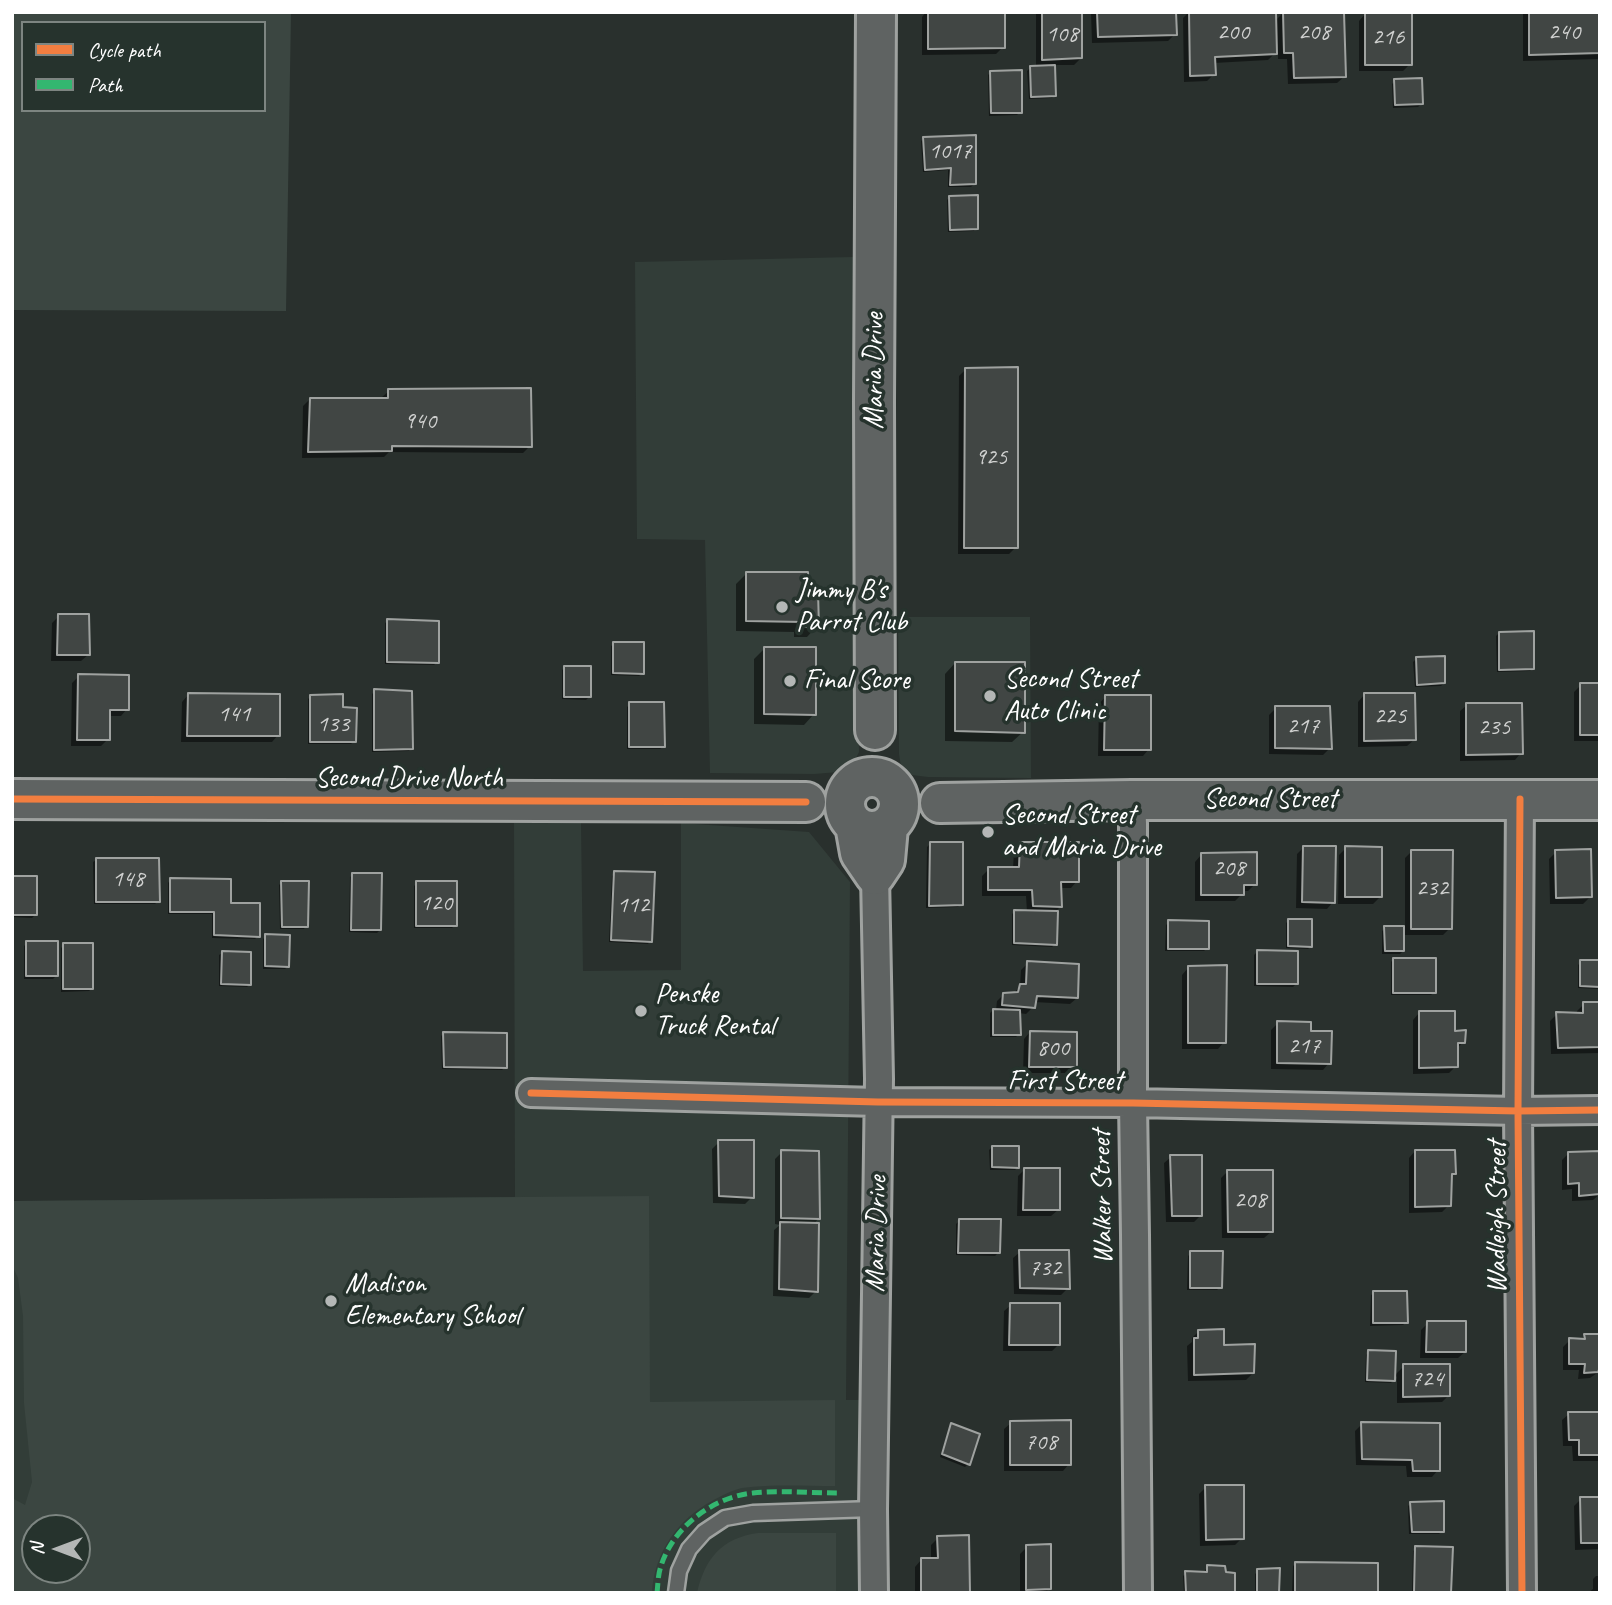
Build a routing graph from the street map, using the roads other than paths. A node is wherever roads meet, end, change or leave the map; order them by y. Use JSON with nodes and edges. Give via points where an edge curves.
{"nodes":[{"id":1,"x":876,"y":12,"type":"edge"},
{"id":2,"x":12,"y":799,"type":"edge"},
{"id":3,"x":1520,"y":799,"type":"junction"},
{"id":4,"x":1132,"y":800,"type":"junction"},
{"id":5,"x":1600,"y":800,"type":"edge"},
{"id":6,"x":872,"y":805,"type":"junction"},
{"id":7,"x":876,"y":875,"type":"joint"},
{"id":8,"x":531,"y":1093,"type":"dead end"},
{"id":9,"x":878,"y":1102,"type":"junction"},
{"id":10,"x":1133,"y":1103,"type":"junction"},
{"id":11,"x":1600,"y":1110,"type":"edge"},
{"id":12,"x":1518,"y":1111,"type":"junction"},
{"id":13,"x":873,"y":1509,"type":"junction"},
{"id":14,"x":676,"y":1593,"type":"edge"},
{"id":15,"x":874,"y":1593,"type":"edge"},
{"id":16,"x":1138,"y":1593,"type":"edge"},
{"id":17,"x":1522,"y":1593,"type":"edge"}],
"edges":[{"from":1,"to":6,"type":"street","name":"Maria Drive","via":[[876,730],[884,747]]},
{"from":2,"to":6,"type":"street","name":"Second Drive North","via":[[806,802],[840,820]]},
{"from":3,"to":4,"type":"street","name":"Second Street"},
{"from":3,"to":5,"type":"street","name":"Second Street"},
{"from":3,"to":12,"type":"street","name":"Wadleigh Street"},
{"from":4,"to":6,"type":"street","name":"Second Street","via":[[940,803],[916,818]]},
{"from":4,"to":10,"type":"street","name":"Walker Street"},
{"from":6,"to":7,"type":"street","name":"Maria Drive","via":[[860,853]]},
{"from":7,"to":9,"type":"street","name":"Maria Drive"},
{"from":8,"to":9,"type":"street","name":"First Street"},
{"from":9,"to":10,"type":"street","name":"First Street"},
{"from":9,"to":13,"type":"street","name":"Maria Drive"},
{"from":10,"to":12,"type":"street","name":"First Street"},
{"from":10,"to":16,"type":"street","name":"Walker Street"},
{"from":11,"to":12,"type":"street","name":"First Street"},
{"from":12,"to":17,"type":"street","name":"Wadleigh Street"},
{"from":13,"to":14,"type":"lane","via":[[725,1518],[689,1549]]},
{"from":13,"to":15,"type":"street","name":"Maria Drive"}]}
